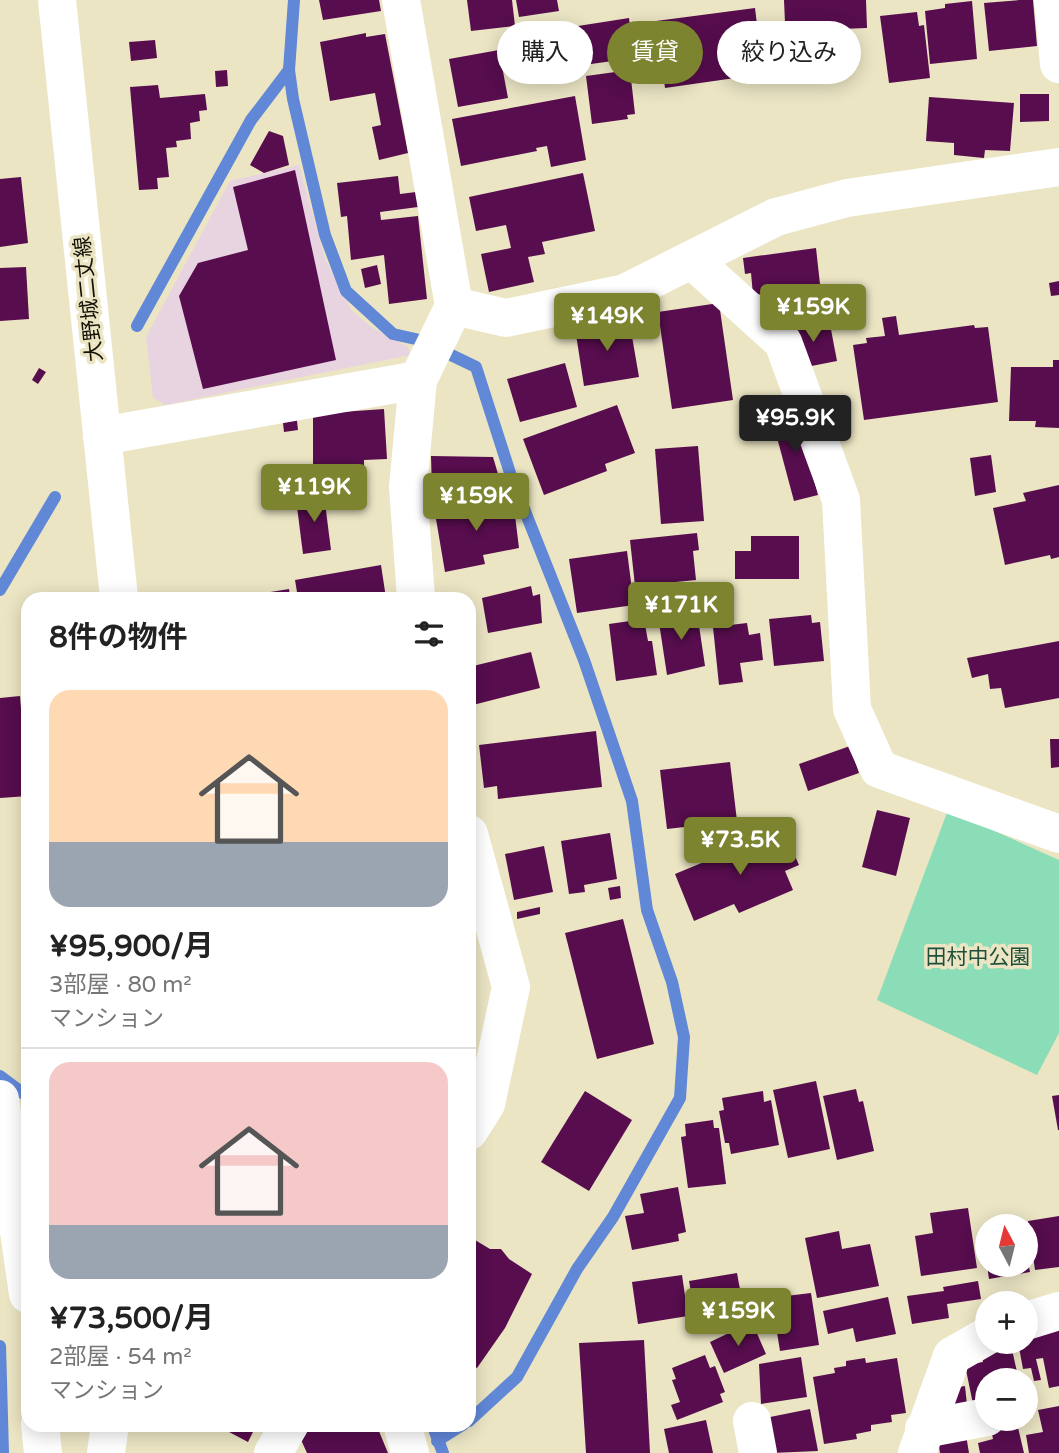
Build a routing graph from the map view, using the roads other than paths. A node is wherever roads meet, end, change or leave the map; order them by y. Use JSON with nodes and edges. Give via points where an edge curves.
{"nodes":[{"id":1,"x":57,"y":0,"type":"edge"},
{"id":2,"x":401,"y":0,"type":"edge"},
{"id":3,"x":1053,"y":0,"type":"edge"},
{"id":4,"x":1059,"y":64,"type":"edge"},
{"id":5,"x":1059,"y":167,"type":"edge"},
{"id":6,"x":692,"y":260,"type":"junction"},
{"id":7,"x":454,"y":306,"type":"junction"},
{"id":8,"x":418,"y":380,"type":"junction"},
{"id":9,"x":103,"y":436,"type":"junction"},
{"id":10,"x":118,"y":592,"type":"edge"},
{"id":11,"x":416,"y":592,"type":"edge"},
{"id":12,"x":1059,"y":834,"type":"edge"},
{"id":13,"x":476,"y":859,"type":"edge"},
{"id":14,"x":0,"y":1102,"type":"edge"},
{"id":15,"x":476,"y":1120,"type":"edge"},
{"id":16,"x":21,"y":1246,"type":"edge"},
{"id":17,"x":1059,"y":1311,"type":"edge"},
{"id":18,"x":1038,"y":1317,"type":"edge"},
{"id":19,"x":975,"y":1343,"type":"edge"},
{"id":20,"x":975,"y":1421,"type":"edge"},
{"id":21,"x":41,"y":1432,"type":"edge"},
{"id":22,"x":109,"y":1432,"type":"edge"},
{"id":23,"x":285,"y":1432,"type":"edge"},
{"id":24,"x":404,"y":1432,"type":"edge"},
{"id":25,"x":921,"y":1441,"type":"edge"},
{"id":26,"x":43,"y":1453,"type":"edge"},
{"id":27,"x":106,"y":1453,"type":"edge"},
{"id":28,"x":273,"y":1453,"type":"edge"},
{"id":29,"x":410,"y":1453,"type":"edge"}],
"edges":[{"from":1,"to":9,"type":"street","name":"大野城二丈線"},
{"from":2,"to":7,"type":"street"},
{"from":3,"to":4,"type":"street"},
{"from":5,"to":6,"type":"street","via":[[847,198],[776,217]]},
{"from":6,"to":7,"type":"street","via":[[625,293],[506,318]]},
{"from":6,"to":12,"type":"street","via":[[783,342],[841,500],[852,709],[879,769]]},
{"from":7,"to":8,"type":"street"},
{"from":8,"to":9,"type":"street"},
{"from":8,"to":11,"type":"street","via":[[408,487]]},
{"from":9,"to":10,"type":"street","name":"大野城二丈線"},
{"from":13,"to":15,"type":"street","via":[[511,986],[486,1104]]},
{"from":14,"to":16,"type":"street"},
{"from":17,"to":18,"type":"street"},
{"from":19,"to":25,"type":"street","via":[[952,1356]]},
{"from":20,"to":25,"type":"street"},
{"from":21,"to":26,"type":"street"},
{"from":22,"to":27,"type":"street"},
{"from":23,"to":28,"type":"street"},
{"from":24,"to":29,"type":"street"}]}
